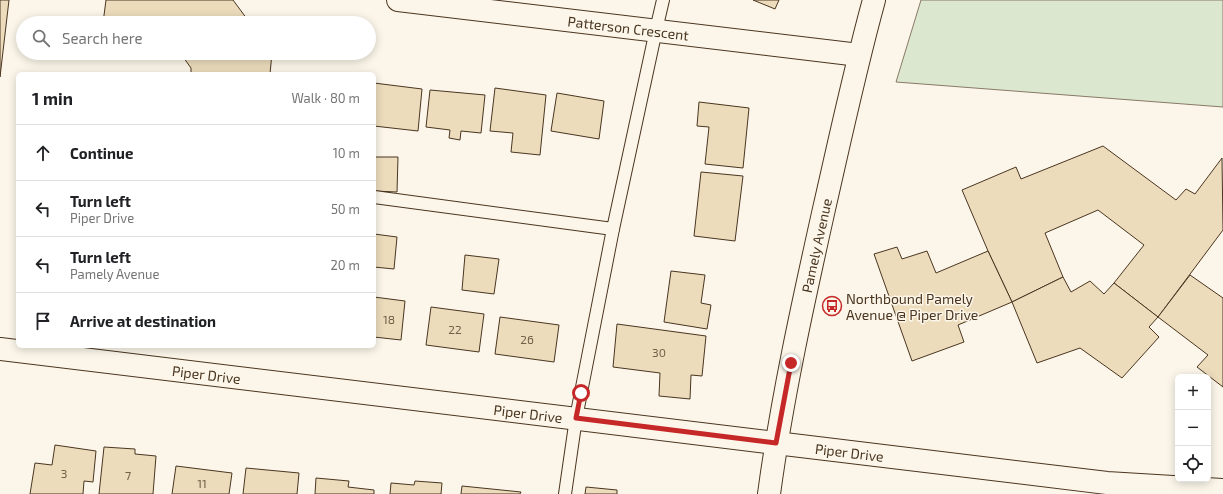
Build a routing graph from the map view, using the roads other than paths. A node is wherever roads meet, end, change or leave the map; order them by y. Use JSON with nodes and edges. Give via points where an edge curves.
{"nodes":[{"id":1,"x":398,"y":0,"type":"edge"},
{"id":2,"x":664,"y":0,"type":"edge"},
{"id":3,"x":874,"y":0,"type":"edge"},
{"id":4,"x":656,"y":30,"type":"junction"},
{"id":5,"x":859,"y":55,"type":"junction"},
{"id":6,"x":376,"y":197,"type":"edge"},
{"id":7,"x":613,"y":229,"type":"junction"},
{"id":8,"x":0,"y":349,"type":"edge"},
{"id":9,"x":576,"y":418,"type":"junction"},
{"id":10,"x":776,"y":443,"type":"junction"},
{"id":11,"x":1223,"y":490,"type":"edge"},
{"id":12,"x":565,"y":494,"type":"edge"},
{"id":13,"x":769,"y":494,"type":"edge"}],
"edges":[{"from":1,"to":4,"type":"street","name":"Patterson Crescent"},
{"from":2,"to":4,"type":"lane"},
{"from":3,"to":5,"type":"street","name":"Pamely Avenue"},
{"from":4,"to":5,"type":"street","name":"Patterson Crescent"},
{"from":4,"to":7,"type":"lane"},
{"from":5,"to":10,"type":"street","name":"Pamely Avenue","via":[[807,287]]},
{"from":6,"to":7,"type":"lane"},
{"from":7,"to":9,"type":"lane"},
{"from":8,"to":9,"type":"street","name":"Piper Drive"},
{"from":9,"to":10,"type":"street","name":"Piper Drive"},
{"from":9,"to":12,"type":"lane"},
{"from":10,"to":11,"type":"street","name":"Piper Drive","via":[[1107,483]]},
{"from":10,"to":13,"type":"street","name":"Pamely Avenue"}]}
